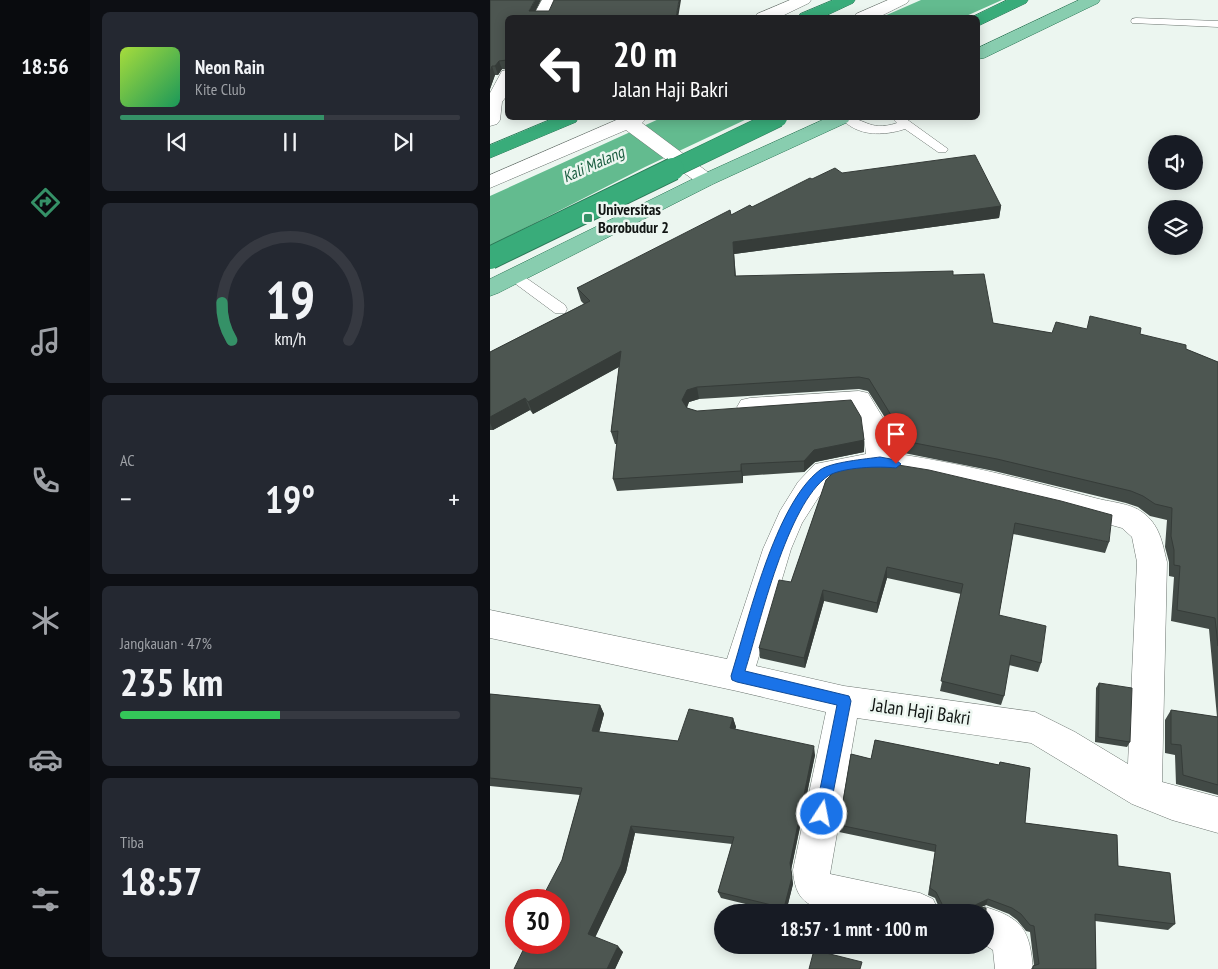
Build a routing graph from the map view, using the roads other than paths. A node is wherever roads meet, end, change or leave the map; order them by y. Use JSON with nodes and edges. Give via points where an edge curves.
{"nodes":[{"id":1,"x":550,"y":0,"type":"edge"},
{"id":2,"x":803,"y":0,"type":"edge"},
{"id":3,"x":847,"y":0,"type":"edge"},
{"id":4,"x":901,"y":0,"type":"edge"},
{"id":5,"x":1020,"y":0,"type":"edge"},
{"id":6,"x":1092,"y":0,"type":"edge"},
{"id":7,"x":542,"y":15,"type":"edge"},
{"id":8,"x":770,"y":15,"type":"edge"},
{"id":9,"x":813,"y":15,"type":"edge"},
{"id":10,"x":868,"y":15,"type":"edge"},
{"id":11,"x":980,"y":20,"type":"edge"},
{"id":12,"x":1136,"y":21,"type":"dead end"},
{"id":13,"x":1218,"y":24,"type":"edge"},
{"id":14,"x":980,"y":53,"type":"edge"},
{"id":15,"x":564,"y":120,"type":"edge"},
{"id":16,"x":774,"y":120,"type":"edge"},
{"id":17,"x":836,"y":120,"type":"edge"},
{"id":18,"x":851,"y":120,"type":"edge"},
{"id":19,"x":902,"y":121,"type":"edge"},
{"id":20,"x":634,"y":122,"type":"edge"},
{"id":21,"x":942,"y":149,"type":"dead end"},
{"id":22,"x":490,"y":152,"type":"edge"},
{"id":23,"x":490,"y":158,"type":"edge"},
{"id":24,"x":510,"y":174,"type":"junction"},
{"id":25,"x":699,"y":175,"type":"junction"},
{"id":26,"x":490,"y":182,"type":"edge"},
{"id":27,"x":490,"y":258,"type":"edge"},
{"id":28,"x":514,"y":276,"type":"junction"},
{"id":29,"x":490,"y":288,"type":"edge"},
{"id":30,"x":560,"y":309,"type":"dead end"},
{"id":31,"x":727,"y":409,"type":"edge"},
{"id":32,"x":880,"y":462,"type":"junction"},
{"id":33,"x":490,"y":624,"type":"edge"},
{"id":34,"x":737,"y":676,"type":"junction"},
{"id":35,"x":844,"y":701,"type":"junction"},
{"id":36,"x":1144,"y":792,"type":"junction"},
{"id":37,"x":1218,"y":814,"type":"edge"},
{"id":38,"x":882,"y":904,"type":"edge"},
{"id":39,"x":994,"y":928,"type":"edge"},
{"id":40,"x":1014,"y":969,"type":"edge"}],
"edges":[{"from":1,"to":7,"type":"street"},
{"from":2,"to":8,"type":"street"},
{"from":3,"to":9,"type":"highway"},
{"from":4,"to":10,"type":"street"},
{"from":5,"to":11,"type":"highway"},
{"from":6,"to":14,"type":"main road"},
{"from":12,"to":13,"type":"lane"},
{"from":15,"to":22,"type":"highway"},
{"from":16,"to":27,"type":"highway","bridge":true},
{"from":17,"to":25,"type":"main road"},
{"from":18,"to":19,"type":"lane","via":[[870,131],[879,132]]},
{"from":19,"to":21,"type":"lane"},
{"from":20,"to":24,"type":"street"},
{"from":20,"to":25,"type":"street"},
{"from":23,"to":24,"type":"street"},
{"from":24,"to":26,"type":"street"},
{"from":25,"to":28,"type":"main road"},
{"from":28,"to":29,"type":"main road"},
{"from":28,"to":30,"type":"lane"},
{"from":31,"to":32,"type":"street","via":[[859,400],[876,428]]},
{"from":32,"to":34,"type":"street","via":[[825,472],[808,490],[777,549]]},
{"from":32,"to":36,"type":"street","via":[[928,469],[1058,499],[1131,520],[1145,532],[1152,562]]},
{"from":33,"to":34,"type":"street","name":"Jalan Haji Bakri"},
{"from":34,"to":35,"type":"street","name":"Jalan Haji Bakri"},
{"from":35,"to":36,"type":"street","name":"Jalan Haji Bakri","via":[[1035,728],[1061,740]]},
{"from":35,"to":38,"type":"street","via":[[811,870],[812,883],[820,891]]},
{"from":36,"to":37,"type":"street","name":"Jalan Haji Bakri","via":[[1177,806]]},
{"from":39,"to":40,"type":"street","via":[[1007,936]]}]}
